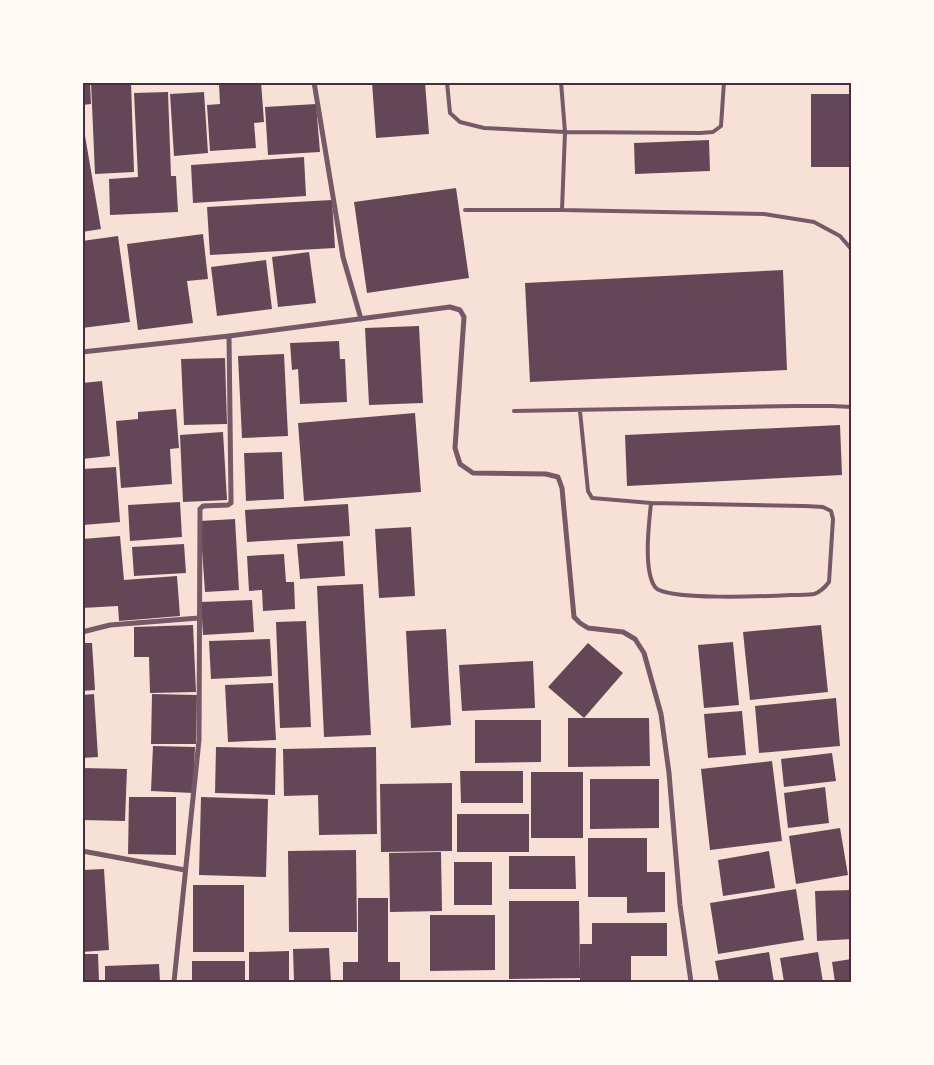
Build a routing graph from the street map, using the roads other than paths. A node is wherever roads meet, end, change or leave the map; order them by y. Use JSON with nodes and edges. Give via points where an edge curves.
{"nodes":[{"id":1,"x":314,"y":82,"type":"edge"},
{"id":2,"x":447,"y":82,"type":"edge"},
{"id":3,"x":561,"y":82,"type":"edge"},
{"id":4,"x":724,"y":82,"type":"edge"},
{"id":5,"x":565,"y":132,"type":"junction"},
{"id":6,"x":465,"y":210,"type":"dead end"},
{"id":7,"x":562,"y":210,"type":"junction"},
{"id":8,"x":852,"y":250,"type":"edge"},
{"id":9,"x":361,"y":319,"type":"junction"},
{"id":10,"x":229,"y":336,"type":"junction"},
{"id":11,"x":82,"y":352,"type":"edge"},
{"id":12,"x":852,"y":407,"type":"edge"},
{"id":13,"x":514,"y":411,"type":"dead end"},
{"id":14,"x":580,"y":411,"type":"junction"},
{"id":15,"x":651,"y":504,"type":"junction"},
{"id":16,"x":199,"y":618,"type":"junction"},
{"id":17,"x":82,"y":632,"type":"edge"},
{"id":18,"x":82,"y":851,"type":"edge"},
{"id":19,"x":186,"y":870,"type":"junction"},
{"id":20,"x":174,"y":982,"type":"edge"},
{"id":21,"x":691,"y":982,"type":"edge"}],
"edges":[{"from":1,"to":9,"type":"street","via":[[343,258]]},
{"from":2,"to":5,"type":"lane","via":[[450,113],[460,122],[484,128]]},
{"from":3,"to":5,"type":"lane"},
{"from":4,"to":5,"type":"lane","via":[[721,126],[713,132]]},
{"from":5,"to":7,"type":"lane"},
{"from":6,"to":7,"type":"lane"},
{"from":7,"to":8,"type":"lane","via":[[764,214],[814,222],[840,236]]},
{"from":9,"to":10,"type":"street"},
{"from":9,"to":21,"type":"street","via":[[450,307],[460,310],[464,317],[455,448],[460,464],[473,473],[558,477],[562,488],[574,617],[588,628],[623,632],[635,639],[644,653],[661,714]]},
{"from":10,"to":11,"type":"street"},
{"from":10,"to":16,"type":"street","via":[[231,503],[200,509]]},
{"from":12,"to":14,"type":"lane"},
{"from":13,"to":14,"type":"lane"},
{"from":14,"to":15,"type":"lane","via":[[588,491],[592,498]]},
{"from":15,"to":15,"type":"lane","via":[[822,508],[831,512],[833,519],[828,582],[814,594],[712,596],[658,590],[650,576],[647,542]]},
{"from":16,"to":17,"type":"street","via":[[110,626]]},
{"from":16,"to":19,"type":"street","via":[[199,740]]},
{"from":18,"to":19,"type":"street"},
{"from":19,"to":20,"type":"street"}]}
